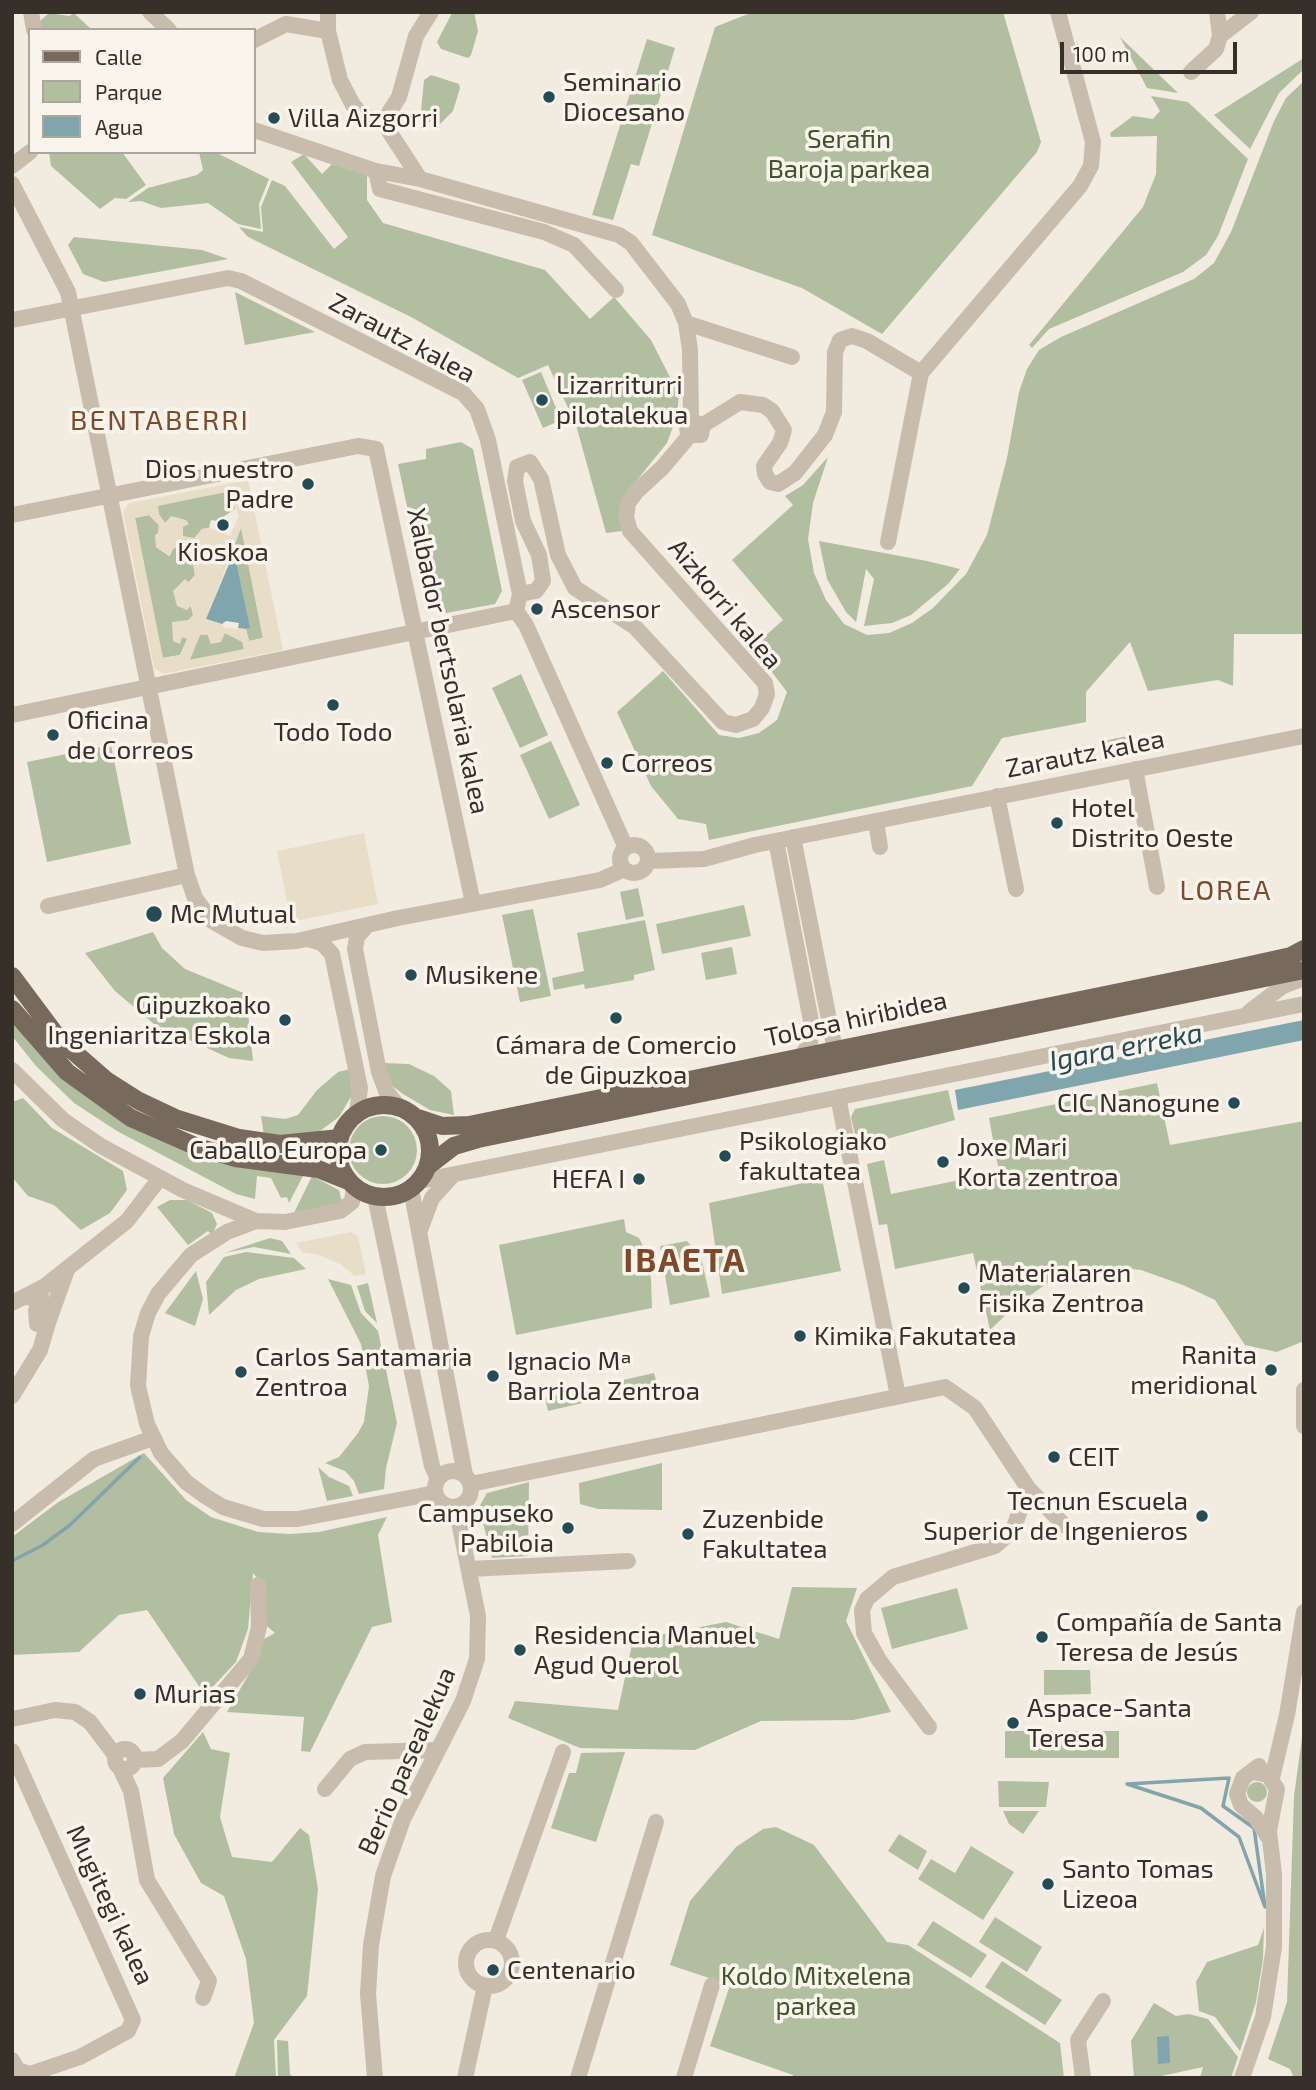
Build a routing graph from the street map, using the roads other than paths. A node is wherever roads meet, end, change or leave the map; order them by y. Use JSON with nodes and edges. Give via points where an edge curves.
{"nodes":[{"id":1,"x":150,"y":12,"type":"edge"},
{"id":2,"x":328,"y":12,"type":"edge"},
{"id":3,"x":431,"y":12,"type":"edge"},
{"id":4,"x":1058,"y":12,"type":"edge"},
{"id":5,"x":1217,"y":12,"type":"edge"},
{"id":6,"x":1251,"y":12,"type":"edge"},
{"id":7,"x":167,"y":28,"type":"edge"},
{"id":8,"x":328,"y":31,"type":"junction"},
{"id":9,"x":1220,"y":36,"type":"junction"},
{"id":10,"x":256,"y":39,"type":"edge"},
{"id":11,"x":1191,"y":72,"type":"dead end"},
{"id":12,"x":383,"y":122,"type":"junction"},
{"id":13,"x":256,"y":131,"type":"edge"},
{"id":14,"x":28,"y":154,"type":"edge"},
{"id":15,"x":12,"y":166,"type":"edge"},
{"id":16,"x":376,"y":171,"type":"junction"},
{"id":17,"x":420,"y":178,"type":"junction"},
{"id":18,"x":12,"y":184,"type":"edge"},
{"id":19,"x":616,"y":290,"type":"dead end"},
{"id":20,"x":71,"y":308,"type":"junction"},
{"id":21,"x":12,"y":320,"type":"edge"},
{"id":22,"x":686,"y":324,"type":"junction"},
{"id":23,"x":792,"y":357,"type":"dead end"},
{"id":24,"x":921,"y":373,"type":"junction"},
{"id":25,"x":694,"y":427,"type":"junction"},
{"id":26,"x":111,"y":495,"type":"junction"},
{"id":27,"x":12,"y":515,"type":"edge"},
{"id":28,"x":888,"y":542,"type":"dead end"},
{"id":29,"x":520,"y":594,"type":"junction"},
{"id":30,"x":516,"y":611,"type":"junction"},
{"id":31,"x":418,"y":633,"type":"junction"},
{"id":32,"x":149,"y":687,"type":"junction"},
{"id":33,"x":12,"y":715,"type":"edge"},
{"id":34,"x":1296,"y":737,"type":"edge"},
{"id":35,"x":1304,"y":747,"type":"edge"},
{"id":36,"x":1135,"y":769,"type":"junction"},
{"id":37,"x":997,"y":796,"type":"junction"},
{"id":38,"x":876,"y":821,"type":"junction"},
{"id":39,"x":793,"y":837,"type":"junction"},
{"id":40,"x":775,"y":841,"type":"junction"},
{"id":41,"x":880,"y":847,"type":"dead end"},
{"id":42,"x":626,"y":848,"type":"junction"},
{"id":43,"x":648,"y":861,"type":"junction"},
{"id":44,"x":622,"y":866,"type":"junction"},
{"id":45,"x":187,"y":875,"type":"junction"},
{"id":46,"x":1157,"y":887,"type":"dead end"},
{"id":47,"x":1016,"y":888,"type":"dead end"},
{"id":48,"x":473,"y":903,"type":"junction"},
{"id":49,"x":48,"y":906,"type":"dead end"},
{"id":50,"x":398,"y":918,"type":"junction"},
{"id":51,"x":365,"y":928,"type":"junction"},
{"id":52,"x":337,"y":934,"type":"junction"},
{"id":53,"x":309,"y":939,"type":"junction"},
{"id":54,"x":1304,"y":949,"type":"edge"},
{"id":55,"x":332,"y":954,"type":"junction"},
{"id":56,"x":1304,"y":970,"type":"edge"},
{"id":57,"x":12,"y":976,"type":"edge"},
{"id":58,"x":1304,"y":978,"type":"edge"},
{"id":59,"x":1304,"y":1004,"type":"edge"},
{"id":60,"x":12,"y":1009,"type":"edge"},
{"id":61,"x":1247,"y":1014,"type":"junction"},
{"id":62,"x":835,"y":1050,"type":"junction"},
{"id":63,"x":802,"y":1056,"type":"junction"},
{"id":64,"x":12,"y":1070,"type":"edge"},
{"id":65,"x":838,"y":1097,"type":"junction"},
{"id":66,"x":399,"y":1107,"type":"junction"},
{"id":67,"x":357,"y":1113,"type":"junction"},
{"id":68,"x":418,"y":1118,"type":"junction"},
{"id":69,"x":340,"y":1138,"type":"junction"},
{"id":70,"x":454,"y":1174,"type":"junction"},
{"id":71,"x":160,"y":1178,"type":"junction"},
{"id":72,"x":419,"y":1179,"type":"junction"},
{"id":73,"x":351,"y":1183,"type":"junction"},
{"id":74,"x":375,"y":1196,"type":"junction"},
{"id":75,"x":208,"y":1202,"type":"junction"},
{"id":76,"x":256,"y":1221,"type":"junction"},
{"id":77,"x":418,"y":1236,"type":"junction"},
{"id":78,"x":217,"y":1238,"type":"junction"},
{"id":79,"x":68,"y":1268,"type":"junction"},
{"id":80,"x":27,"y":1298,"type":"edge"},
{"id":81,"x":43,"y":1322,"type":"junction"},
{"id":82,"x":1304,"y":1390,"type":"edge"},
{"id":83,"x":12,"y":1396,"type":"edge"},
{"id":84,"x":898,"y":1396,"type":"junction"},
{"id":85,"x":1304,"y":1426,"type":"edge"},
{"id":86,"x":153,"y":1438,"type":"junction"},
{"id":87,"x":468,"y":1480,"type":"junction"},
{"id":88,"x":437,"y":1486,"type":"junction"},
{"id":89,"x":1028,"y":1488,"type":"junction"},
{"id":90,"x":456,"y":1507,"type":"junction"},
{"id":91,"x":12,"y":1524,"type":"edge"},
{"id":92,"x":1065,"y":1526,"type":"dead end"},
{"id":93,"x":628,"y":1561,"type":"dead end"},
{"id":94,"x":470,"y":1569,"type":"junction"},
{"id":95,"x":258,"y":1584,"type":"dead end"},
{"id":96,"x":1304,"y":1612,"type":"edge"},
{"id":97,"x":12,"y":1719,"type":"edge"},
{"id":98,"x":929,"y":1727,"type":"dead end"},
{"id":99,"x":1283,"y":1730,"type":"junction"},
{"id":100,"x":438,"y":1750,"type":"junction"},
{"id":101,"x":12,"y":1751,"type":"edge"},
{"id":102,"x":563,"y":1752,"type":"dead end"},
{"id":103,"x":118,"y":1761,"type":"junction"},
{"id":104,"x":1254,"y":1772,"type":"junction"},
{"id":105,"x":1272,"y":1778,"type":"junction"},
{"id":106,"x":325,"y":1789,"type":"dead end"},
{"id":107,"x":1273,"y":1805,"type":"junction"},
{"id":108,"x":1250,"y":1812,"type":"junction"},
{"id":109,"x":656,"y":1822,"type":"dead end"},
{"id":110,"x":1269,"y":1840,"type":"junction"},
{"id":111,"x":496,"y":1940,"type":"junction"},
{"id":112,"x":712,"y":1985,"type":"dead end"},
{"id":113,"x":485,"y":1986,"type":"junction"},
{"id":114,"x":203,"y":1998,"type":"dead end"},
{"id":115,"x":1102,"y":2001,"type":"dead end"},
{"id":116,"x":12,"y":2060,"type":"edge"},
{"id":117,"x":374,"y":2078,"type":"edge"},
{"id":118,"x":465,"y":2078,"type":"edge"},
{"id":119,"x":578,"y":2078,"type":"edge"},
{"id":120,"x":684,"y":2078,"type":"edge"},
{"id":121,"x":1083,"y":2078,"type":"edge"},
{"id":122,"x":1242,"y":2078,"type":"edge"}],
"edges":[{"from":1,"to":7,"type":"street"},
{"from":2,"to":8,"type":"street"},
{"from":3,"to":12,"type":"street","via":[[416,36],[399,97]]},
{"from":4,"to":24,"type":"street","via":[[1093,142],[1091,166],[1080,186]]},
{"from":5,"to":9,"type":"street"},
{"from":6,"to":9,"type":"street"},
{"from":8,"to":10,"type":"street","via":[[286,24]]},
{"from":8,"to":12,"type":"street","via":[[340,80],[353,105],[363,116]]},
{"from":9,"to":11,"type":"street","via":[[1216,49]]},
{"from":12,"to":17,"type":"street"},
{"from":13,"to":16,"type":"street"},
{"from":14,"to":15,"type":"street"},
{"from":16,"to":17,"type":"street"},
{"from":16,"to":19,"type":"street","via":[[380,189],[544,232],[573,245]]},
{"from":17,"to":22,"type":"street","via":[[619,235],[631,243],[678,304]]},
{"from":18,"to":20,"type":"street","via":[[64,281]]},
{"from":20,"to":21,"type":"street","name":"Zarautz kalea"},
{"from":20,"to":26,"type":"street"},
{"from":20,"to":29,"type":"street","name":"Zarautz kalea","via":[[228,278],[463,393],[477,409],[486,432]]},
{"from":22,"to":23,"type":"street"},
{"from":22,"to":25,"type":"street"},
{"from":24,"to":25,"type":"street","name":"Aizkorri kalea","via":[[867,341],[852,336],[840,340],[835,352],[834,412],[825,435],[795,473],[778,484],[771,482],[764,466],[784,430],[772,411],[740,402]]},
{"from":24,"to":28,"type":"street"},
{"from":25,"to":29,"type":"street","name":"Aizkorri kalea","via":[[637,491],[628,503],[626,517],[630,531],[765,683],[767,694],[753,719],[736,725],[723,722],[635,627],[575,588],[558,555],[541,479],[530,462],[517,467],[515,481],[543,581],[536,591]]},
{"from":26,"to":27,"type":"street"},
{"from":26,"to":31,"type":"street","name":"Xalbador bertsolaria kalea","via":[[358,446],[376,449]]},
{"from":26,"to":32,"type":"street"},
{"from":29,"to":30,"type":"street","name":"Zarautz kalea"},
{"from":30,"to":31,"type":"street"},
{"from":30,"to":42,"type":"street"},
{"from":31,"to":32,"type":"street"},
{"from":31,"to":48,"type":"street","name":"Xalbador bertsolaria kalea"},
{"from":32,"to":33,"type":"street"},
{"from":32,"to":45,"type":"street"},
{"from":34,"to":35,"type":"street"},
{"from":34,"to":36,"type":"street","name":"Zarautz kalea"},
{"from":36,"to":37,"type":"street","name":"Zarautz kalea"},
{"from":36,"to":46,"type":"street"},
{"from":37,"to":38,"type":"street","name":"Zarautz kalea"},
{"from":37,"to":47,"type":"street"},
{"from":38,"to":39,"type":"street","name":"Zarautz kalea"},
{"from":38,"to":41,"type":"street"},
{"from":39,"to":40,"type":"street","name":"Zarautz kalea"},
{"from":39,"to":62,"type":"street"},
{"from":40,"to":43,"type":"street","name":"Zarautz kalea","via":[[704,859]]},
{"from":40,"to":63,"type":"street","via":[[813,1026]]},
{"from":42,"to":43,"type":"street","via":[[642,847]]},
{"from":42,"to":44,"type":"street"},
{"from":43,"to":44,"type":"street","via":[[635,873]]},
{"from":44,"to":48,"type":"street","via":[[600,880]]},
{"from":45,"to":49,"type":"street"},
{"from":45,"to":53,"type":"street","via":[[200,907],[224,930],[263,943]]},
{"from":48,"to":50,"type":"street"},
{"from":50,"to":51,"type":"street"},
{"from":50,"to":52,"type":"street","via":[[351,923]]},
{"from":51,"to":52,"type":"street"},
{"from":51,"to":66,"type":"street","via":[[355,949],[379,1072]]},
{"from":52,"to":53,"type":"street"},
{"from":52,"to":55,"type":"street"},
{"from":53,"to":55,"type":"street","via":[[322,943]]},
{"from":54,"to":62,"type":"main road","name":"Tolosa hiribidea","via":[[1233,970]]},
{"from":55,"to":67,"type":"street","via":[[360,1088]]},
{"from":56,"to":72,"type":"main road","name":"Tolosa hiribidea","via":[[478,1139],[454,1146]]},
{"from":57,"to":69,"type":"main road","via":[[58,1039],[139,1101],[239,1139],[280,1144]]},
{"from":58,"to":61,"type":"street","via":[[1283,986]]},
{"from":59,"to":61,"type":"street"},
{"from":60,"to":73,"type":"main road","via":[[67,1072],[131,1118],[235,1158],[326,1171]]},
{"from":61,"to":65,"type":"street"},
{"from":62,"to":63,"type":"main road","name":"Tolosa hiribidea"},
{"from":63,"to":68,"type":"main road","name":"Tolosa hiribidea","via":[[469,1125],[442,1126]]},
{"from":64,"to":71,"type":"street","via":[[62,1120]]},
{"from":65,"to":70,"type":"street"},
{"from":65,"to":84,"type":"street"},
{"from":66,"to":67,"type":"main road","via":[[382,1104]]},
{"from":66,"to":68,"type":"main road"},
{"from":67,"to":69,"type":"main road"},
{"from":68,"to":72,"type":"main road","via":[[428,1136]]},
{"from":69,"to":73,"type":"main road","via":[[339,1162]]},
{"from":70,"to":72,"type":"street"},
{"from":70,"to":77,"type":"street","via":[[428,1204]]},
{"from":71,"to":75,"type":"street"},
{"from":71,"to":79,"type":"street","via":[[127,1221]]},
{"from":72,"to":74,"type":"main road","via":[[400,1195]]},
{"from":72,"to":77,"type":"street"},
{"from":73,"to":74,"type":"main road"},
{"from":73,"to":76,"type":"street","via":[[352,1202],[340,1211],[285,1222]]},
{"from":74,"to":88,"type":"street"},
{"from":75,"to":76,"type":"street"},
{"from":75,"to":78,"type":"street","via":[[221,1223]]},
{"from":76,"to":78,"type":"street"},
{"from":77,"to":87,"type":"street"},
{"from":78,"to":86,"type":"street","via":[[191,1255],[171,1277],[158,1294],[143,1330],[138,1386]]},
{"from":79,"to":80,"type":"street"},
{"from":79,"to":81,"type":"street"},
{"from":80,"to":81,"type":"street"},
{"from":80,"to":81,"type":"street"},
{"from":81,"to":83,"type":"street","via":[[40,1350]]},
{"from":82,"to":85,"type":"street"},
{"from":84,"to":87,"type":"street"},
{"from":84,"to":89,"type":"street","via":[[945,1387],[975,1408]]},
{"from":86,"to":88,"type":"street","via":[[170,1464],[205,1496],[223,1507],[263,1519],[298,1519]]},
{"from":86,"to":91,"type":"street","via":[[94,1459]]},
{"from":87,"to":88,"type":"street","via":[[450,1471]]},
{"from":87,"to":90,"type":"street","via":[[467,1500]]},
{"from":88,"to":90,"type":"street","via":[[441,1503]]},
{"from":89,"to":92,"type":"street"},
{"from":89,"to":98,"type":"street","via":[[1013,1530],[995,1546],[893,1577],[867,1599],[862,1610],[864,1633],[879,1660]]},
{"from":90,"to":94,"type":"street","name":"Berio pasealekua"},
{"from":93,"to":94,"type":"street"},
{"from":94,"to":100,"type":"street","name":"Berio pasealekua","via":[[478,1616],[477,1659],[466,1695]]},
{"from":95,"to":103,"type":"street","via":[[259,1627],[251,1659],[182,1741],[158,1759],[136,1760],[130,1768]]},
{"from":96,"to":99,"type":"street"},
{"from":97,"to":103,"type":"street","via":[[55,1710],[75,1712],[90,1722]]},
{"from":99,"to":104,"type":"street"},
{"from":99,"to":105,"type":"street"},
{"from":100,"to":106,"type":"street","via":[[366,1752],[350,1759]]},
{"from":100,"to":117,"type":"street","name":"Berio pasealekua","via":[[403,1819],[383,1876],[370,1945]]},
{"from":101,"to":116,"type":"street","name":"Mugitegi kalea","via":[[133,2020],[128,2031],[80,2057],[30,2074],[18,2070]]},
{"from":102,"to":111,"type":"street"},
{"from":103,"to":114,"type":"street","via":[[131,1791],[147,1880],[209,1981]]},
{"from":104,"to":105,"type":"street"},
{"from":104,"to":108,"type":"street","via":[[1243,1778],[1237,1794]]},
{"from":105,"to":107,"type":"street","via":[[1278,1788]]},
{"from":107,"to":108,"type":"street","via":[[1263,1812]]},
{"from":107,"to":110,"type":"street"},
{"from":108,"to":110,"type":"street"},
{"from":109,"to":119,"type":"street"},
{"from":110,"to":122,"type":"street","via":[[1275,1886],[1272,1971],[1263,2017]]},
{"from":111,"to":113,"type":"street","via":[[512,1955],[512,1968],[504,1981]]},
{"from":111,"to":113,"type":"street","via":[[476,1943],[467,1955],[471,1978]]},
{"from":112,"to":120,"type":"street"},
{"from":113,"to":118,"type":"street"},
{"from":115,"to":121,"type":"street","via":[[1078,2040]]}]}
